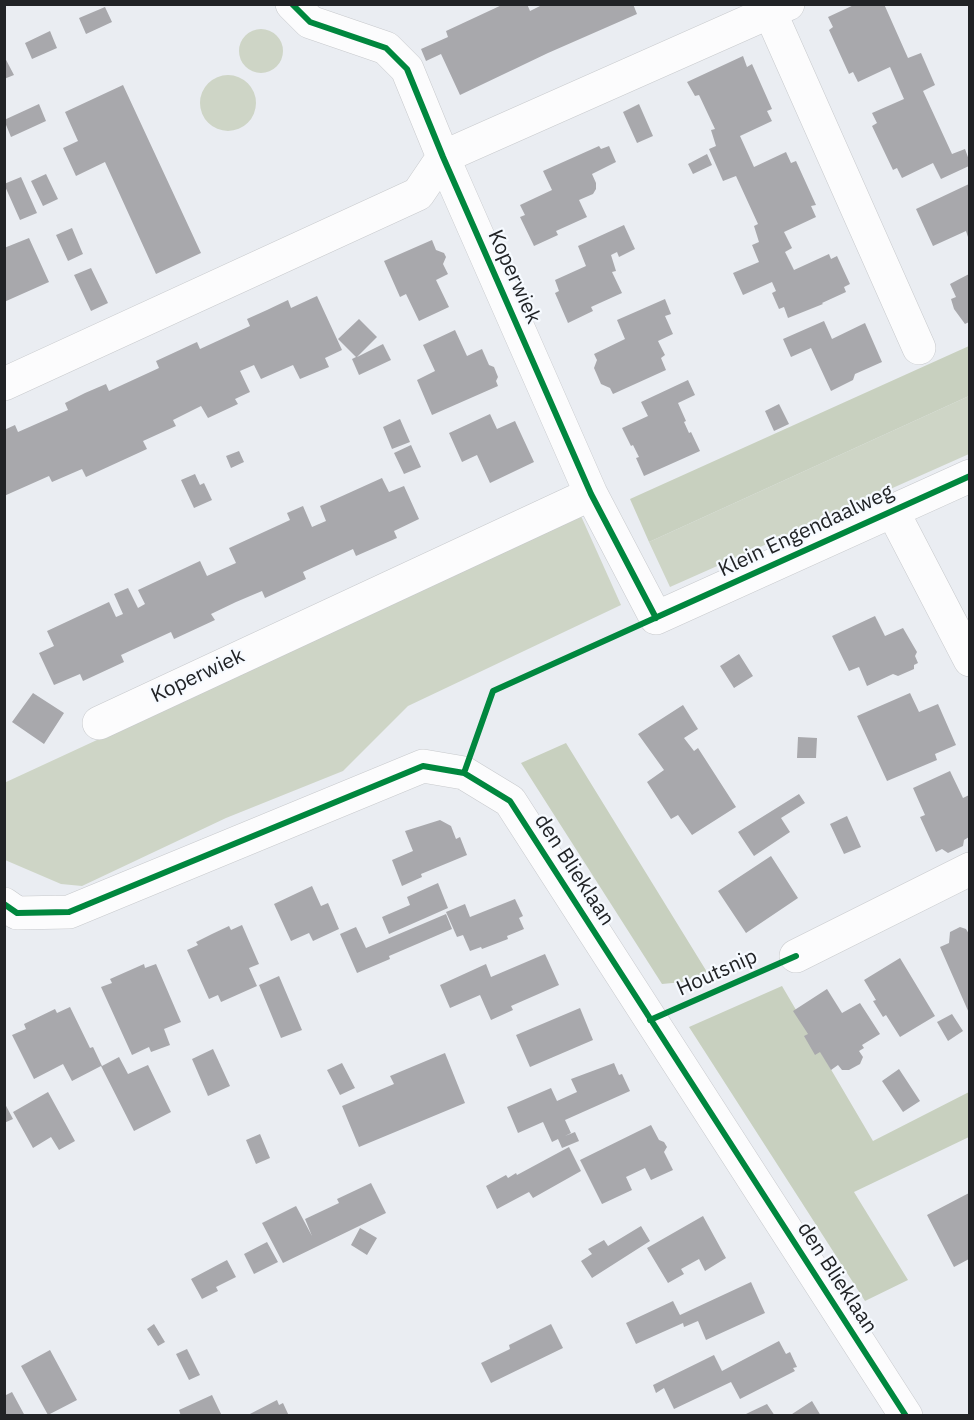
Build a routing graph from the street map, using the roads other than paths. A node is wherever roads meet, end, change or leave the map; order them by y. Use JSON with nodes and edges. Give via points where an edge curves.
{"nodes":[{"id":1,"x":292,"y":4,"type":"edge"},
{"id":2,"x":779,"y":8,"type":"edge"},
{"id":3,"x":443,"y":157,"type":"junction"},
{"id":4,"x":919,"y":348,"type":"dead end"},
{"id":5,"x":4,"y":384,"type":"edge"},
{"id":6,"x":969,"y":476,"type":"edge"},
{"id":7,"x":591,"y":494,"type":"junction"},
{"id":8,"x":892,"y":510,"type":"junction"},
{"id":9,"x":656,"y":618,"type":"joint"},
{"id":10,"x":969,"y":660,"type":"edge"},
{"id":11,"x":99,"y":723,"type":"dead end"},
{"id":12,"x":969,"y":869,"type":"edge"},
{"id":13,"x":9,"y":916,"type":"edge"},
{"id":14,"x":796,"y":956,"type":"dead end"},
{"id":15,"x":906,"y":1416,"type":"edge"}],
"edges":[{"from":1,"to":3,"type":"street","name":"Koperwiek","via":[[310,22],[386,48],[407,69]]},
{"from":2,"to":3,"type":"street"},
{"from":2,"to":4,"type":"street"},
{"from":3,"to":5,"type":"street","via":[[418,194]]},
{"from":3,"to":7,"type":"street","name":"Koperwiek"},
{"from":6,"to":8,"type":"street","name":"Klein Engendaalweg"},
{"from":7,"to":9,"type":"street","name":"Koperwiek"},
{"from":7,"to":11,"type":"street","name":"Koperwiek"},
{"from":8,"to":9,"type":"street","name":"Klein Engendaalweg"},
{"from":8,"to":10,"type":"street"},
{"from":12,"to":14,"type":"street"},
{"from":13,"to":15,"type":"street","name":"den Blieklaan","via":[[69,912],[423,766],[464,773],[510,801]]}]}
